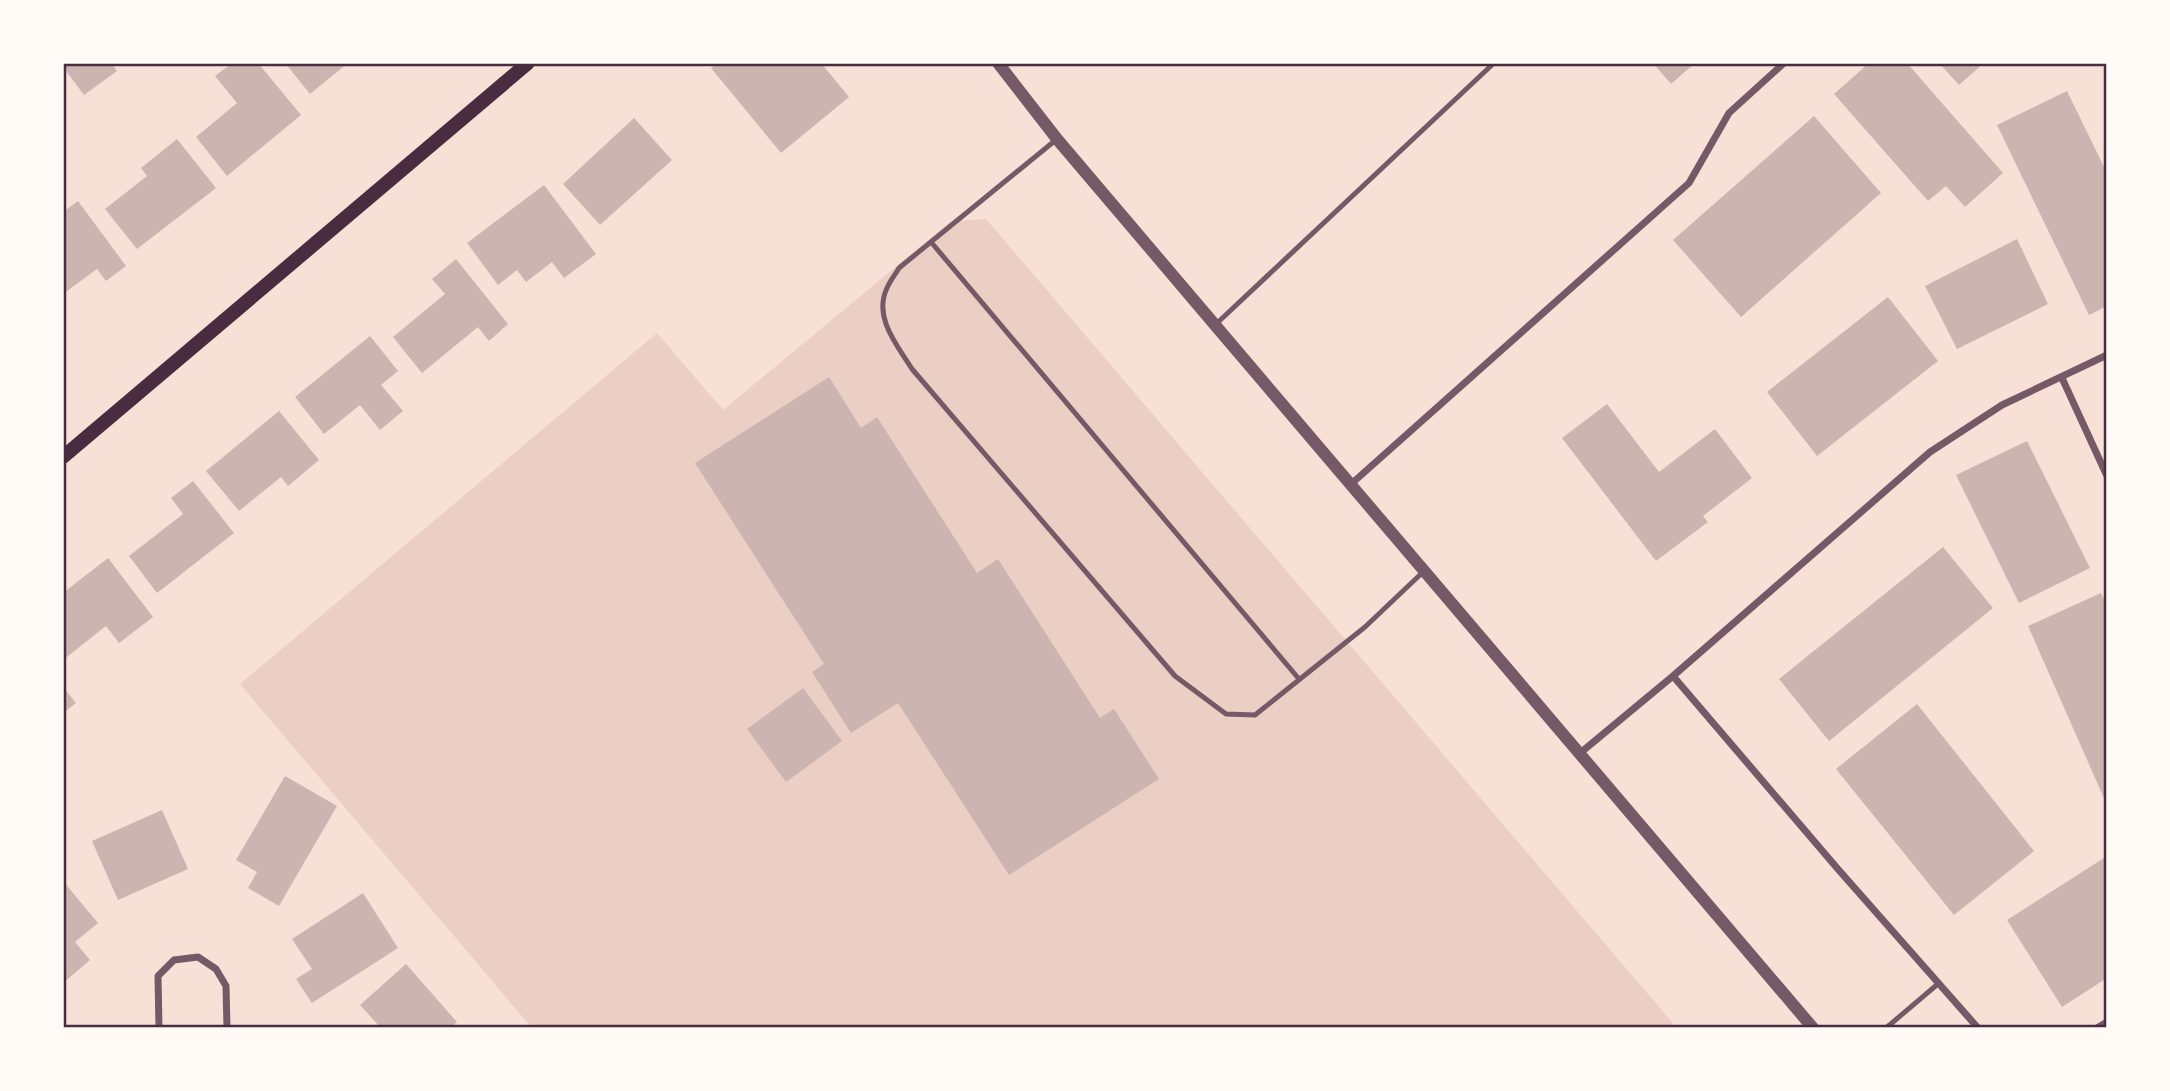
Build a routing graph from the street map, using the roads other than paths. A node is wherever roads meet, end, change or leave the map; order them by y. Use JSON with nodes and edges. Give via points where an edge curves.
{"nodes":[{"id":1,"x":528,"y":63,"type":"edge"},
{"id":2,"x":998,"y":63,"type":"edge"},
{"id":3,"x":1494,"y":63,"type":"edge"},
{"id":4,"x":1784,"y":63,"type":"edge"},
{"id":5,"x":1057,"y":139,"type":"junction"},
{"id":6,"x":931,"y":242,"type":"junction"},
{"id":7,"x":1214,"y":326,"type":"junction"},
{"id":8,"x":2107,"y":355,"type":"edge"},
{"id":9,"x":2062,"y":378,"type":"junction"},
{"id":10,"x":63,"y":457,"type":"edge"},
{"id":11,"x":2107,"y":476,"type":"edge"},
{"id":12,"x":1350,"y":485,"type":"junction"},
{"id":13,"x":1423,"y":572,"type":"junction"},
{"id":14,"x":1673,"y":677,"type":"junction"},
{"id":15,"x":1299,"y":679,"type":"junction"},
{"id":16,"x":1578,"y":754,"type":"junction"},
{"id":17,"x":1939,"y":984,"type":"junction"},
{"id":18,"x":2107,"y":1022,"type":"edge"},
{"id":19,"x":159,"y":1028,"type":"edge"},
{"id":20,"x":227,"y":1028,"type":"edge"},
{"id":21,"x":1813,"y":1028,"type":"edge"},
{"id":22,"x":1886,"y":1028,"type":"edge"},
{"id":23,"x":1978,"y":1028,"type":"edge"},
{"id":24,"x":2097,"y":1028,"type":"edge"}],
"edges":[{"from":1,"to":10,"type":"main road"},
{"from":2,"to":5,"type":"street"},
{"from":3,"to":7,"type":"lane"},
{"from":4,"to":12,"type":"street","via":[[1729,113],[1689,183]]},
{"from":5,"to":6,"type":"lane"},
{"from":5,"to":7,"type":"street"},
{"from":6,"to":15,"type":"lane"},
{"from":6,"to":15,"type":"lane","via":[[899,268],[886,289],[881,312],[912,369],[1175,676],[1226,714],[1255,715]]},
{"from":7,"to":12,"type":"street"},
{"from":8,"to":9,"type":"street"},
{"from":9,"to":11,"type":"street"},
{"from":9,"to":14,"type":"street","via":[[2002,405],[1930,452]]},
{"from":12,"to":13,"type":"street"},
{"from":13,"to":15,"type":"lane","via":[[1365,627]]},
{"from":13,"to":16,"type":"street"},
{"from":14,"to":16,"type":"street"},
{"from":14,"to":17,"type":"street"},
{"from":16,"to":21,"type":"street"},
{"from":17,"to":22,"type":"lane"},
{"from":17,"to":23,"type":"street"},
{"from":18,"to":24,"type":"street"},
{"from":19,"to":20,"type":"street","via":[[158,976],[174,960],[198,957],[216,968],[226,986]]}]}
